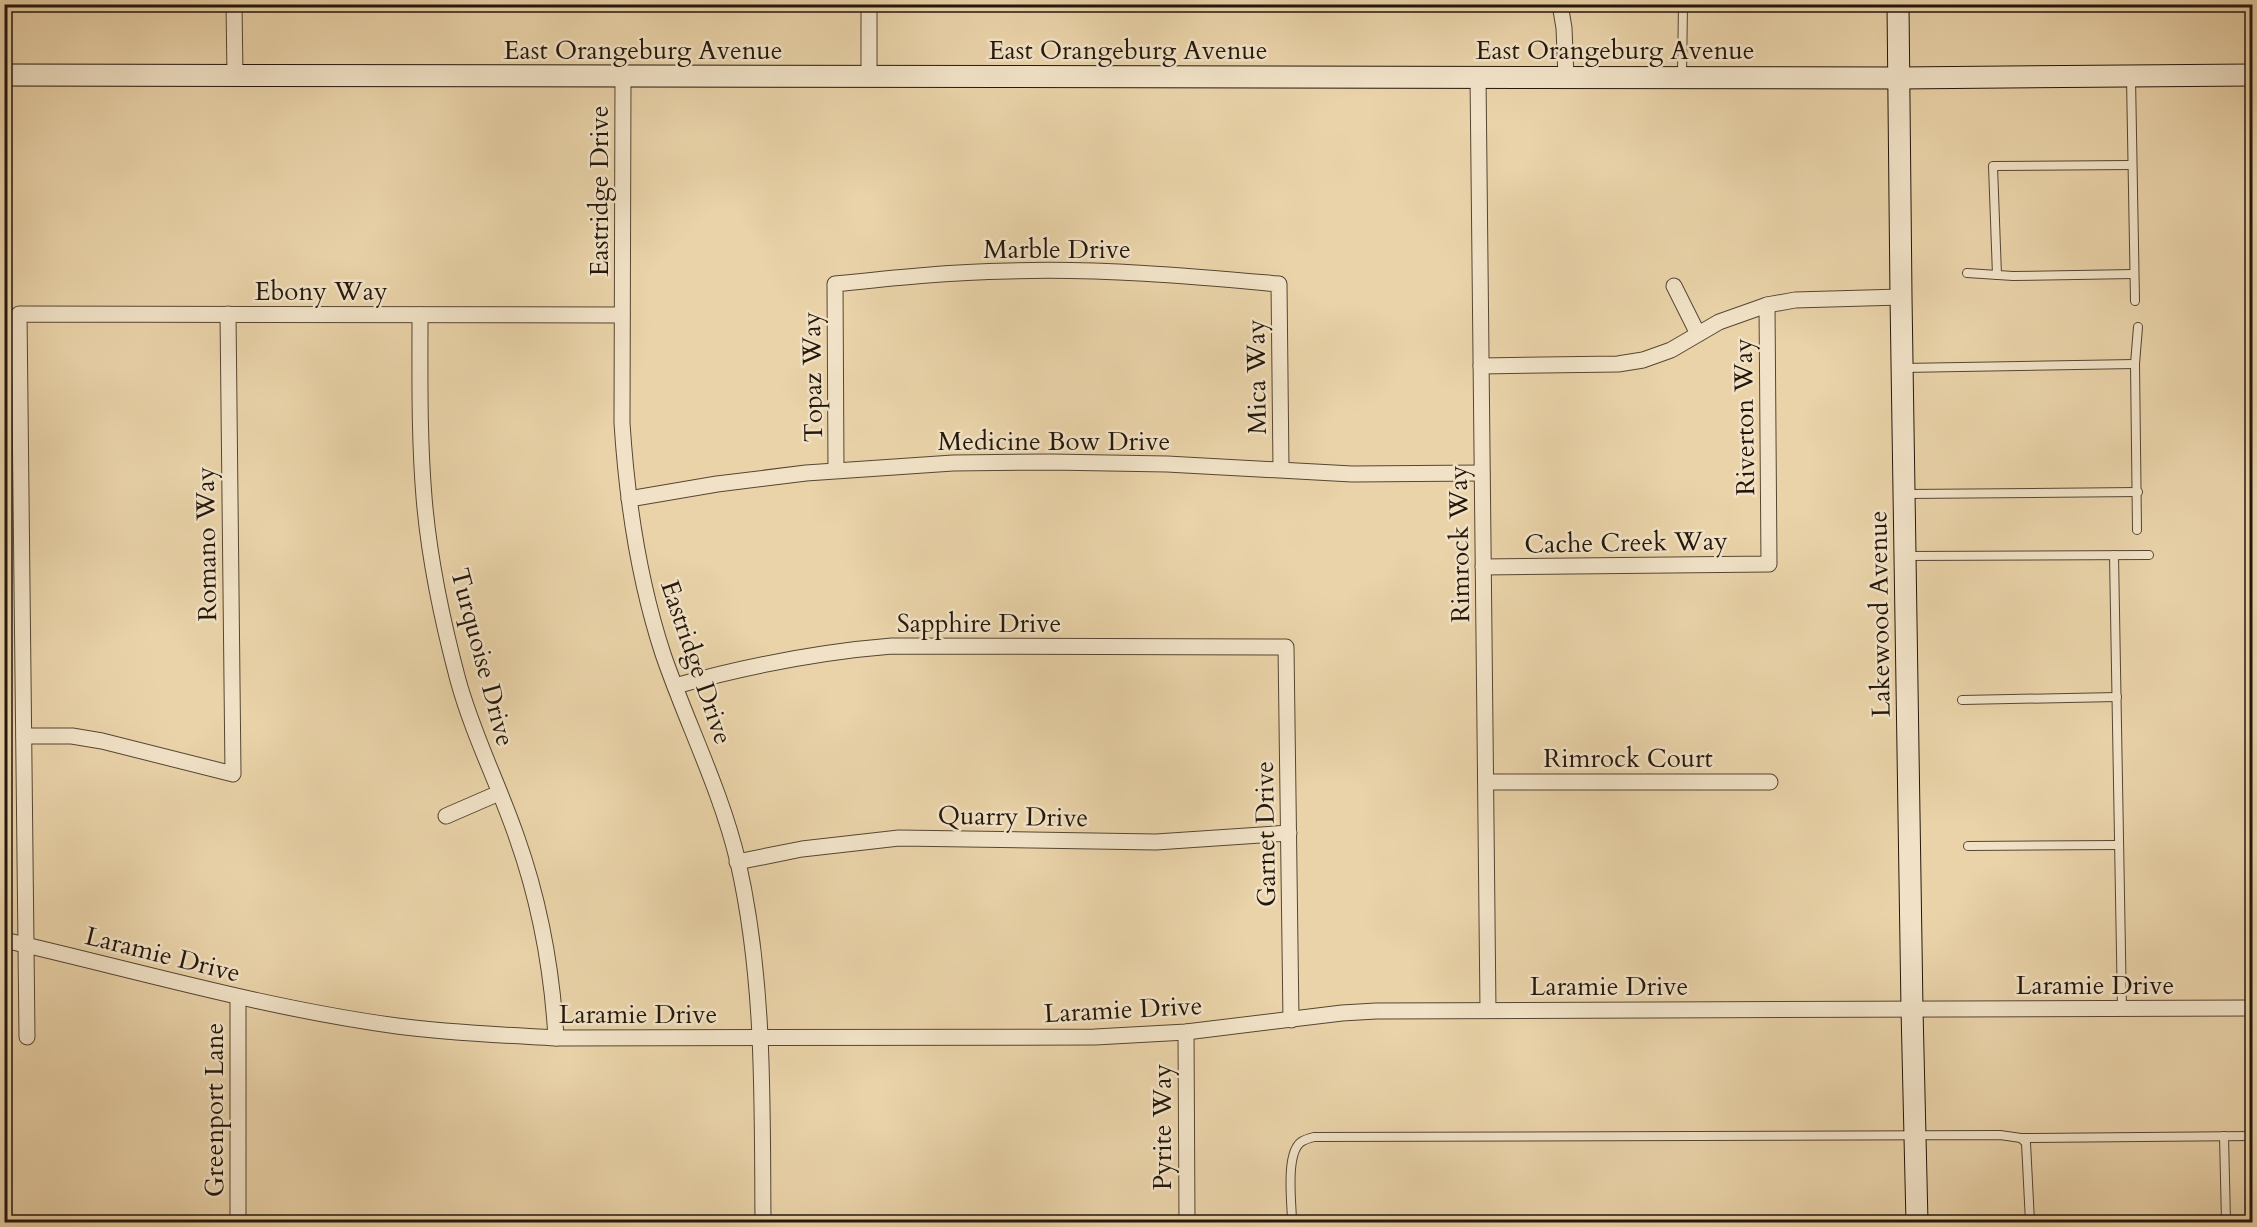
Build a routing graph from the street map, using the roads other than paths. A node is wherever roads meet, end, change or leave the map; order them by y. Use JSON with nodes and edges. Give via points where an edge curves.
{"nodes":[{"id":1,"x":234,"y":4,"type":"edge"},
{"id":2,"x":869,"y":4,"type":"edge"},
{"id":3,"x":1560,"y":4,"type":"edge"},
{"id":4,"x":1683,"y":4,"type":"edge"},
{"id":5,"x":1898,"y":4,"type":"edge"},
{"id":6,"x":4,"y":75,"type":"edge"},
{"id":7,"x":2253,"y":75,"type":"edge"},
{"id":8,"x":235,"y":76,"type":"junction"},
{"id":9,"x":1478,"y":76,"type":"junction"},
{"id":10,"x":2131,"y":76,"type":"junction"},
{"id":11,"x":623,"y":77,"type":"junction"},
{"id":12,"x":869,"y":77,"type":"junction"},
{"id":13,"x":1566,"y":77,"type":"junction"},
{"id":14,"x":1682,"y":77,"type":"junction"},
{"id":15,"x":1899,"y":78,"type":"junction"},
{"id":16,"x":2132,"y":165,"type":"junction"},
{"id":17,"x":1967,"y":273,"type":"dead end"},
{"id":18,"x":2134,"y":274,"type":"junction"},
{"id":19,"x":1997,"y":275,"type":"junction"},
{"id":20,"x":835,"y":284,"type":"joint"},
{"id":21,"x":1279,"y":284,"type":"joint"},
{"id":22,"x":1674,"y":286,"type":"dead end"},
{"id":23,"x":1901,"y":297,"type":"junction"},
{"id":24,"x":2135,"y":301,"type":"dead end"},
{"id":25,"x":1767,"y":305,"type":"junction"},
{"id":26,"x":228,"y":314,"type":"junction"},
{"id":27,"x":420,"y":315,"type":"junction"},
{"id":28,"x":622,"y":315,"type":"junction"},
{"id":29,"x":2138,"y":327,"type":"dead end"},
{"id":30,"x":1698,"y":334,"type":"junction"},
{"id":31,"x":2135,"y":364,"type":"junction"},
{"id":32,"x":1481,"y":366,"type":"junction"},
{"id":33,"x":1902,"y":369,"type":"junction"},
{"id":34,"x":20,"y":449,"type":"junction"},
{"id":35,"x":4,"y":450,"type":"edge"},
{"id":36,"x":1281,"y":469,"type":"junction"},
{"id":37,"x":836,"y":470,"type":"junction"},
{"id":38,"x":1482,"y":473,"type":"junction"},
{"id":39,"x":2138,"y":492,"type":"junction"},
{"id":40,"x":1904,"y":494,"type":"junction"},
{"id":41,"x":629,"y":499,"type":"junction"},
{"id":42,"x":2137,"y":530,"type":"dead end"},
{"id":43,"x":2114,"y":555,"type":"junction"},
{"id":44,"x":2149,"y":555,"type":"dead end"},
{"id":45,"x":1905,"y":556,"type":"junction"},
{"id":46,"x":1769,"y":564,"type":"joint"},
{"id":47,"x":1483,"y":567,"type":"junction"},
{"id":48,"x":1286,"y":647,"type":"joint"},
{"id":49,"x":675,"y":686,"type":"junction"},
{"id":50,"x":2117,"y":697,"type":"junction"},
{"id":51,"x":1962,"y":700,"type":"dead end"},
{"id":52,"x":24,"y":736,"type":"junction"},
{"id":53,"x":1486,"y":782,"type":"junction"},
{"id":54,"x":1770,"y":782,"type":"dead end"},
{"id":55,"x":499,"y":793,"type":"junction"},
{"id":56,"x":446,"y":816,"type":"dead end"},
{"id":57,"x":1289,"y":833,"type":"junction"},
{"id":58,"x":2119,"y":845,"type":"junction"},
{"id":59,"x":1968,"y":846,"type":"dead end"},
{"id":60,"x":737,"y":862,"type":"junction"},
{"id":61,"x":4,"y":940,"type":"edge"},
{"id":62,"x":26,"y":945,"type":"junction"},
{"id":63,"x":238,"y":997,"type":"junction"},
{"id":64,"x":2253,"y":1008,"type":"edge"},
{"id":65,"x":1912,"y":1009,"type":"junction"},
{"id":66,"x":2122,"y":1009,"type":"junction"},
{"id":67,"x":1488,"y":1010,"type":"junction"},
{"id":68,"x":1291,"y":1020,"type":"junction"},
{"id":69,"x":1186,"y":1032,"type":"junction"},
{"id":70,"x":27,"y":1037,"type":"dead end"},
{"id":71,"x":556,"y":1038,"type":"junction"},
{"id":72,"x":762,"y":1038,"type":"junction"},
{"id":73,"x":2224,"y":1136,"type":"junction"},
{"id":74,"x":2253,"y":1136,"type":"edge"},
{"id":75,"x":1915,"y":1137,"type":"junction"},
{"id":76,"x":2021,"y":1138,"type":"junction"},
{"id":77,"x":238,"y":1222,"type":"edge"},
{"id":78,"x":764,"y":1222,"type":"edge"},
{"id":79,"x":1187,"y":1222,"type":"edge"},
{"id":80,"x":1292,"y":1222,"type":"edge"},
{"id":81,"x":1917,"y":1222,"type":"edge"},
{"id":82,"x":2030,"y":1222,"type":"edge"},
{"id":83,"x":2226,"y":1222,"type":"edge"}],
"edges":[{"from":1,"to":8,"type":"street"},
{"from":2,"to":12,"type":"street"},
{"from":3,"to":13,"type":"street"},
{"from":4,"to":14,"type":"lane"},
{"from":5,"to":15,"type":"street","name":"Lakewood Avenue"},
{"from":6,"to":8,"type":"street","name":"East Orangeburg Avenue"},
{"from":7,"to":10,"type":"street","name":"East Orangeburg Avenue"},
{"from":8,"to":11,"type":"street","name":"East Orangeburg Avenue"},
{"from":9,"to":12,"type":"street","name":"East Orangeburg Avenue"},
{"from":9,"to":13,"type":"street","name":"East Orangeburg Avenue"},
{"from":9,"to":32,"type":"street","name":"Rimrock Way"},
{"from":10,"to":15,"type":"street","name":"East Orangeburg Avenue"},
{"from":10,"to":16,"type":"lane"},
{"from":11,"to":12,"type":"street","name":"East Orangeburg Avenue"},
{"from":11,"to":28,"type":"street","name":"Eastridge Drive"},
{"from":13,"to":14,"type":"street","name":"East Orangeburg Avenue"},
{"from":14,"to":15,"type":"street","name":"East Orangeburg Avenue"},
{"from":15,"to":23,"type":"street","name":"Lakewood Avenue"},
{"from":16,"to":18,"type":"lane"},
{"from":16,"to":19,"type":"lane","via":[[1993,166]]},
{"from":17,"to":19,"type":"lane"},
{"from":18,"to":19,"type":"lane"},
{"from":18,"to":24,"type":"lane"},
{"from":20,"to":21,"type":"street","name":"Marble Drive","via":[[997,271],[1172,274]]},
{"from":20,"to":37,"type":"street","name":"Topaz Way"},
{"from":21,"to":36,"type":"street","name":"Mica Way"},
{"from":22,"to":30,"type":"street"},
{"from":23,"to":25,"type":"street","via":[[1795,300]]},
{"from":23,"to":33,"type":"street","name":"Lakewood Avenue"},
{"from":25,"to":30,"type":"street"},
{"from":25,"to":46,"type":"street","name":"Riverton Way"},
{"from":26,"to":27,"type":"street","name":"Ebony Way"},
{"from":26,"to":34,"type":"street","name":"Ebony Way","via":[[19,314]]},
{"from":26,"to":52,"type":"street","name":"Romano Way","via":[[232,774],[102,741],[72,736]]},
{"from":27,"to":28,"type":"street","name":"Ebony Way"},
{"from":27,"to":55,"type":"street","name":"Turquoise Drive","via":[[420,430],[432,566],[459,682]]},
{"from":28,"to":41,"type":"street","name":"Eastridge Drive","via":[[622,423]]},
{"from":29,"to":31,"type":"lane"},
{"from":30,"to":32,"type":"street","via":[[1671,350],[1618,364]]},
{"from":31,"to":33,"type":"lane"},
{"from":31,"to":39,"type":"lane"},
{"from":32,"to":38,"type":"street","name":"Rimrock Way"},
{"from":33,"to":40,"type":"street","name":"Lakewood Avenue"},
{"from":34,"to":35,"type":"street"},
{"from":34,"to":52,"type":"street"},
{"from":36,"to":37,"type":"street","name":"Medicine Bow Drive","via":[[1050,462]]},
{"from":36,"to":38,"type":"street","name":"Medicine Bow Drive","via":[[1353,474]]},
{"from":37,"to":41,"type":"street","name":"Medicine Bow Drive"},
{"from":38,"to":47,"type":"street","name":"Rimrock Way"},
{"from":39,"to":40,"type":"lane"},
{"from":39,"to":42,"type":"lane"},
{"from":40,"to":45,"type":"street","name":"Lakewood Avenue"},
{"from":41,"to":49,"type":"street","name":"Eastridge Drive","via":[[644,586]]},
{"from":43,"to":44,"type":"lane"},
{"from":43,"to":45,"type":"lane"},
{"from":43,"to":50,"type":"lane"},
{"from":45,"to":65,"type":"street","name":"Lakewood Avenue"},
{"from":46,"to":47,"type":"street","name":"Cache Creek Way"},
{"from":47,"to":53,"type":"street","name":"Rimrock Way"},
{"from":48,"to":49,"type":"street","name":"Sapphire Drive","via":[[891,646],[795,657]]},
{"from":48,"to":57,"type":"street","name":"Garnet Drive"},
{"from":49,"to":60,"type":"street","name":"Eastridge Drive","via":[[705,758]]},
{"from":50,"to":51,"type":"lane"},
{"from":50,"to":58,"type":"lane"},
{"from":52,"to":62,"type":"street"},
{"from":53,"to":54,"type":"street","name":"Rimrock Court"},
{"from":53,"to":67,"type":"street","name":"Rimrock Way"},
{"from":55,"to":56,"type":"street"},
{"from":55,"to":71,"type":"street","name":"Turquoise Drive","via":[[536,898],[546,941]]},
{"from":57,"to":60,"type":"street","name":"Quarry Drive","via":[[1156,842],[899,838],[802,849]]},
{"from":57,"to":68,"type":"street","name":"Garnet Drive"},
{"from":58,"to":59,"type":"lane"},
{"from":58,"to":66,"type":"lane"},
{"from":60,"to":72,"type":"street","name":"Eastridge Drive","via":[[750,920]]},
{"from":61,"to":62,"type":"street","name":"Laramie Drive"},
{"from":62,"to":63,"type":"street","name":"Laramie Drive"},
{"from":62,"to":70,"type":"street"},
{"from":63,"to":71,"type":"street","name":"Laramie Drive","via":[[397,1026]]},
{"from":63,"to":77,"type":"street","name":"Greenport Lane"},
{"from":64,"to":66,"type":"street","name":"Laramie Drive"},
{"from":65,"to":66,"type":"street","name":"Laramie Drive"},
{"from":65,"to":67,"type":"street","name":"Laramie Drive"},
{"from":65,"to":75,"type":"street","name":"Lakewood Avenue"},
{"from":67,"to":68,"type":"street","name":"Laramie Drive","via":[[1376,1011]]},
{"from":68,"to":69,"type":"street","name":"Laramie Drive"},
{"from":69,"to":72,"type":"street","name":"Laramie Drive","via":[[1095,1037]]},
{"from":69,"to":79,"type":"street","name":"Pyrite Way"},
{"from":71,"to":72,"type":"street","name":"Laramie Drive"},
{"from":72,"to":78,"type":"street","name":"Eastridge Drive"},
{"from":73,"to":74,"type":"lane"},
{"from":73,"to":76,"type":"lane"},
{"from":73,"to":83,"type":"lane"},
{"from":75,"to":76,"type":"lane"},
{"from":75,"to":80,"type":"lane","via":[[1314,1137],[1301,1142],[1293,1151]]},
{"from":75,"to":81,"type":"street","name":"Lakewood Avenue"},
{"from":76,"to":82,"type":"lane","via":[[2028,1150]]}]}
